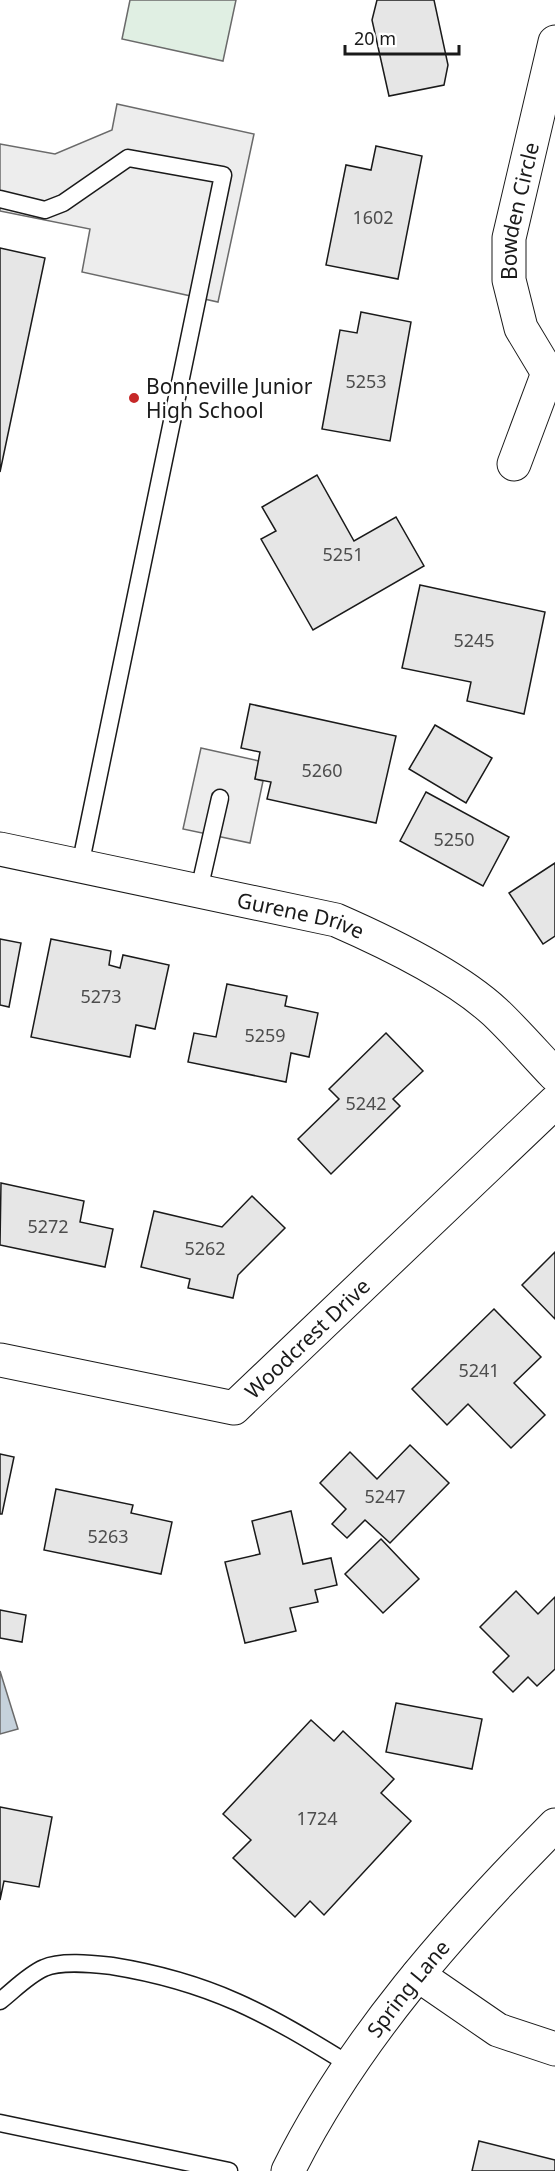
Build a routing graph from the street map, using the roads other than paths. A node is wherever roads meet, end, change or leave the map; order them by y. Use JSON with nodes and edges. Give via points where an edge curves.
{"nodes":[{"id":1,"x":555,"y":42,"type":"edge"},
{"id":2,"x":0,"y":199,"type":"edge"},
{"id":3,"x":551,"y":371,"type":"edge"},
{"id":4,"x":513,"y":464,"type":"dead end"},
{"id":5,"x":220,"y":798,"type":"dead end"},
{"id":6,"x":0,"y":849,"type":"edge"},
{"id":7,"x":80,"y":866,"type":"junction"},
{"id":8,"x":199,"y":890,"type":"junction"},
{"id":9,"x":555,"y":1075,"type":"edge"},
{"id":10,"x":555,"y":1102,"type":"edge"},
{"id":11,"x":0,"y":1360,"type":"edge"},
{"id":12,"x":555,"y":1826,"type":"edge"},
{"id":13,"x":418,"y":1975,"type":"junction"},
{"id":14,"x":0,"y":2001,"type":"edge"},
{"id":15,"x":555,"y":2049,"type":"edge"},
{"id":16,"x":350,"y":2065,"type":"junction"},
{"id":17,"x":0,"y":2122,"type":"edge"},
{"id":18,"x":229,"y":2171,"type":"edge"},
{"id":19,"x":288,"y":2171,"type":"edge"}],
"edges":[{"from":1,"to":3,"type":"street","name":"Bowden Circle","via":[[509,238],[509,280],[520,328]]},
{"from":2,"to":7,"type":"lane","via":[[45,210],[63,203],[128,158],[223,175]]},
{"from":3,"to":4,"type":"street"},
{"from":5,"to":8,"type":"lane"},
{"from":6,"to":7,"type":"street","name":"Gurene Drive"},
{"from":7,"to":8,"type":"street","name":"Gurene Drive"},
{"from":8,"to":9,"type":"street","name":"Gurene Drive","via":[[336,920],[382,940],[494,1011]]},
{"from":10,"to":11,"type":"street","name":"Woodcrest Drive","via":[[234,1408]]},
{"from":12,"to":13,"type":"street","name":"Spring Lane"},
{"from":13,"to":15,"type":"street","via":[[498,2030]]},
{"from":13,"to":16,"type":"street","name":"Spring Lane"},
{"from":14,"to":16,"type":"lane","via":[[45,1967],[86,1962],[136,1970],[184,1980],[234,1999]]},
{"from":16,"to":19,"type":"street","name":"Spring Lane"},
{"from":17,"to":18,"type":"lane"}]}
